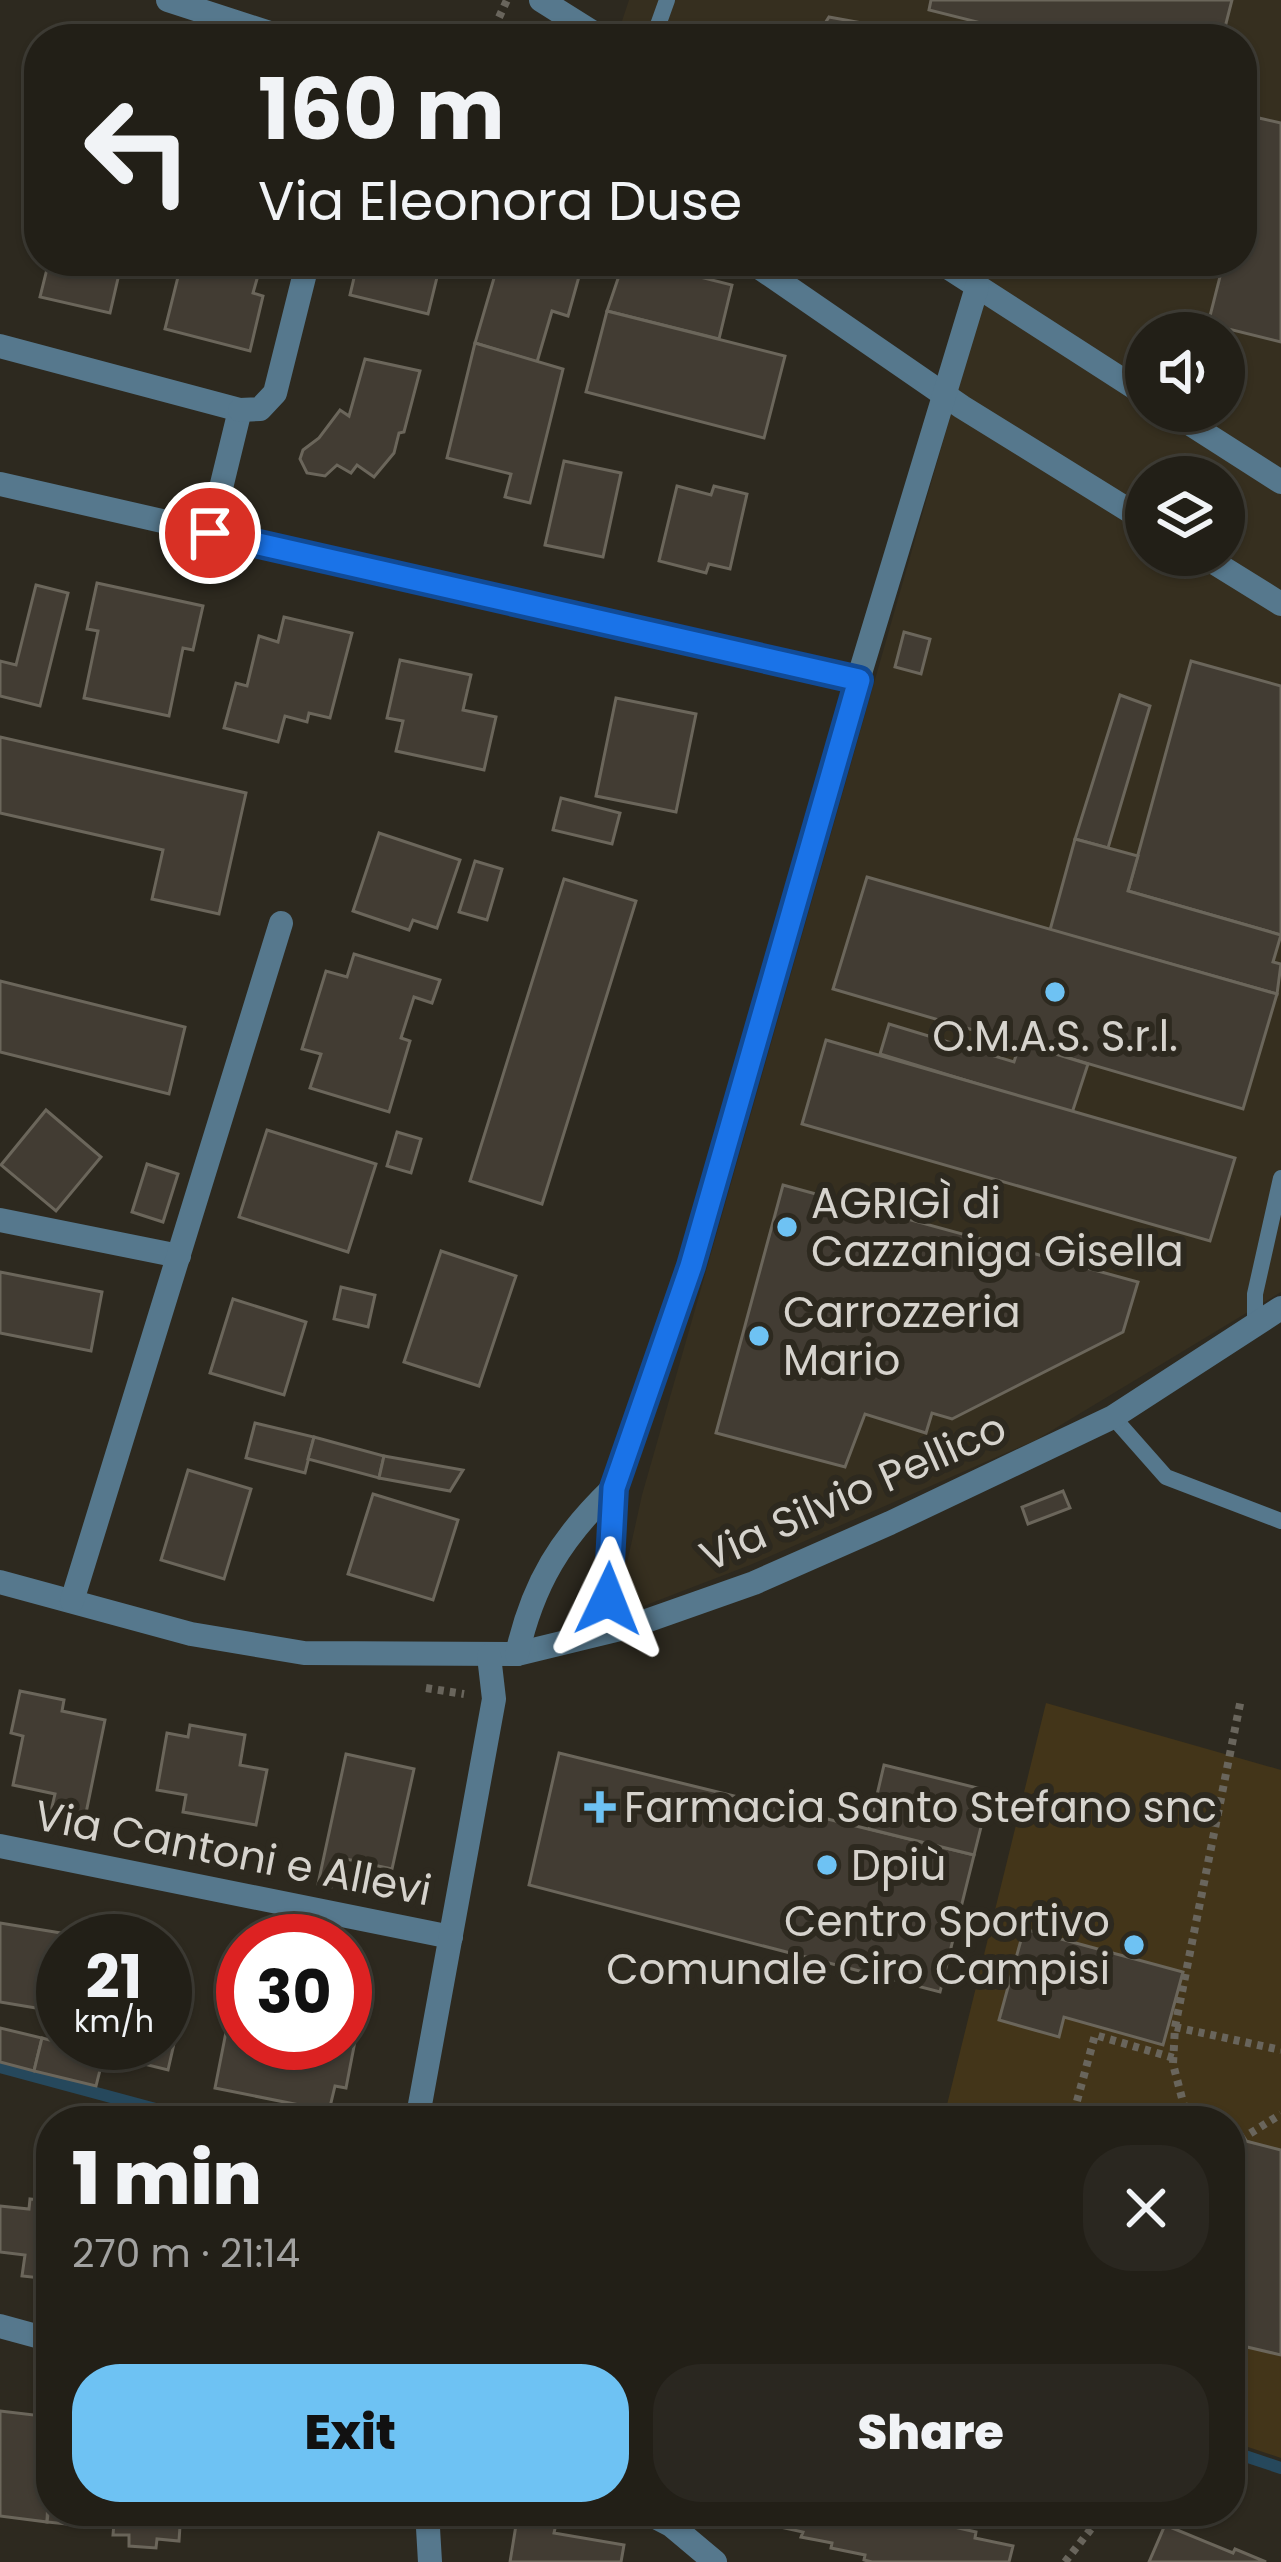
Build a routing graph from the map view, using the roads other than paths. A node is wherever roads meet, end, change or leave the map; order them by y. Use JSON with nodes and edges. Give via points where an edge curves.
{"nodes":[{"id":1,"x":168,"y":0,"type":"edge"},
{"id":2,"x":541,"y":0,"type":"edge"},
{"id":3,"x":242,"y":24,"type":"edge"},
{"id":4,"x":579,"y":24,"type":"edge"},
{"id":5,"x":304,"y":276,"type":"edge"},
{"id":6,"x":771,"y":276,"type":"edge"},
{"id":7,"x":961,"y":276,"type":"edge"},
{"id":8,"x":977,"y":286,"type":"junction"},
{"id":9,"x":0,"y":346,"type":"edge"},
{"id":10,"x":1125,"y":381,"type":"edge"},
{"id":11,"x":944,"y":394,"type":"junction"},
{"id":12,"x":240,"y":410,"type":"junction"},
{"id":13,"x":1203,"y":432,"type":"edge"},
{"id":14,"x":1281,"y":482,"type":"edge"},
{"id":15,"x":0,"y":484,"type":"edge"},
{"id":16,"x":1125,"y":507,"type":"edge"},
{"id":17,"x":210,"y":533,"type":"junction"},
{"id":18,"x":1236,"y":576,"type":"edge"},
{"id":19,"x":1281,"y":604,"type":"edge"},
{"id":20,"x":859,"y":680,"type":"junction"},
{"id":21,"x":281,"y":923,"type":"dead end"},
{"id":22,"x":1281,"y":1178,"type":"edge"},
{"id":23,"x":0,"y":1220,"type":"edge"},
{"id":24,"x":179,"y":1256,"type":"junction"},
{"id":25,"x":1281,"y":1308,"type":"edge"},
{"id":26,"x":1255,"y":1325,"type":"junction"},
{"id":27,"x":1113,"y":1418,"type":"junction"},
{"id":28,"x":614,"y":1488,"type":"junction"},
{"id":29,"x":1281,"y":1521,"type":"edge"},
{"id":30,"x":0,"y":1582,"type":"edge"},
{"id":31,"x":72,"y":1601,"type":"junction"},
{"id":32,"x":632,"y":1626,"type":"junction"},
{"id":33,"x":517,"y":1654,"type":"junction"},
{"id":34,"x":489,"y":1656,"type":"junction"},
{"id":35,"x":0,"y":1846,"type":"edge"},
{"id":36,"x":451,"y":1937,"type":"junction"},
{"id":37,"x":420,"y":2106,"type":"edge"},
{"id":38,"x":0,"y":2326,"type":"edge"},
{"id":39,"x":36,"y":2336,"type":"edge"},
{"id":40,"x":429,"y":2526,"type":"edge"},
{"id":41,"x":672,"y":2526,"type":"edge"},
{"id":42,"x":430,"y":2562,"type":"edge"},
{"id":43,"x":715,"y":2562,"type":"edge"}],
"edges":[{"from":1,"to":3,"type":"street"},
{"from":2,"to":4,"type":"street"},
{"from":5,"to":12,"type":"street","via":[[275,393],[260,409]]},
{"from":6,"to":11,"type":"street"},
{"from":7,"to":8,"type":"street"},
{"from":8,"to":10,"type":"street"},
{"from":8,"to":11,"type":"street"},
{"from":9,"to":12,"type":"street"},
{"from":11,"to":16,"type":"street"},
{"from":11,"to":20,"type":"street"},
{"from":12,"to":17,"type":"street"},
{"from":13,"to":14,"type":"street"},
{"from":15,"to":17,"type":"street"},
{"from":17,"to":20,"type":"street"},
{"from":18,"to":19,"type":"street"},
{"from":20,"to":28,"type":"street","via":[[691,1266]]},
{"from":21,"to":24,"type":"street"},
{"from":22,"to":26,"type":"lane"},
{"from":23,"to":24,"type":"street"},
{"from":24,"to":31,"type":"street"},
{"from":25,"to":26,"type":"street","name":"Via Silvio Pellico"},
{"from":26,"to":27,"type":"street","name":"Via Silvio Pellico"},
{"from":27,"to":29,"type":"lane","via":[[1166,1477]]},
{"from":27,"to":32,"type":"street","name":"Via Silvio Pellico","via":[[754,1583]]},
{"from":28,"to":32,"type":"street","via":[[608,1599]]},
{"from":28,"to":33,"type":"street","via":[[549,1563]]},
{"from":30,"to":31,"type":"street","name":"Via Silvio Pellico"},
{"from":31,"to":34,"type":"street","name":"Via Silvio Pellico","via":[[191,1634],[304,1653]]},
{"from":32,"to":33,"type":"street","name":"Via Silvio Pellico"},
{"from":33,"to":34,"type":"street","name":"Via Silvio Pellico"},
{"from":34,"to":36,"type":"street","via":[[494,1699]]},
{"from":35,"to":36,"type":"street","name":"Via Cantoni e Allevi"},
{"from":36,"to":37,"type":"street"},
{"from":38,"to":39,"type":"street"},
{"from":40,"to":42,"type":"street"},
{"from":41,"to":43,"type":"street"}]}
